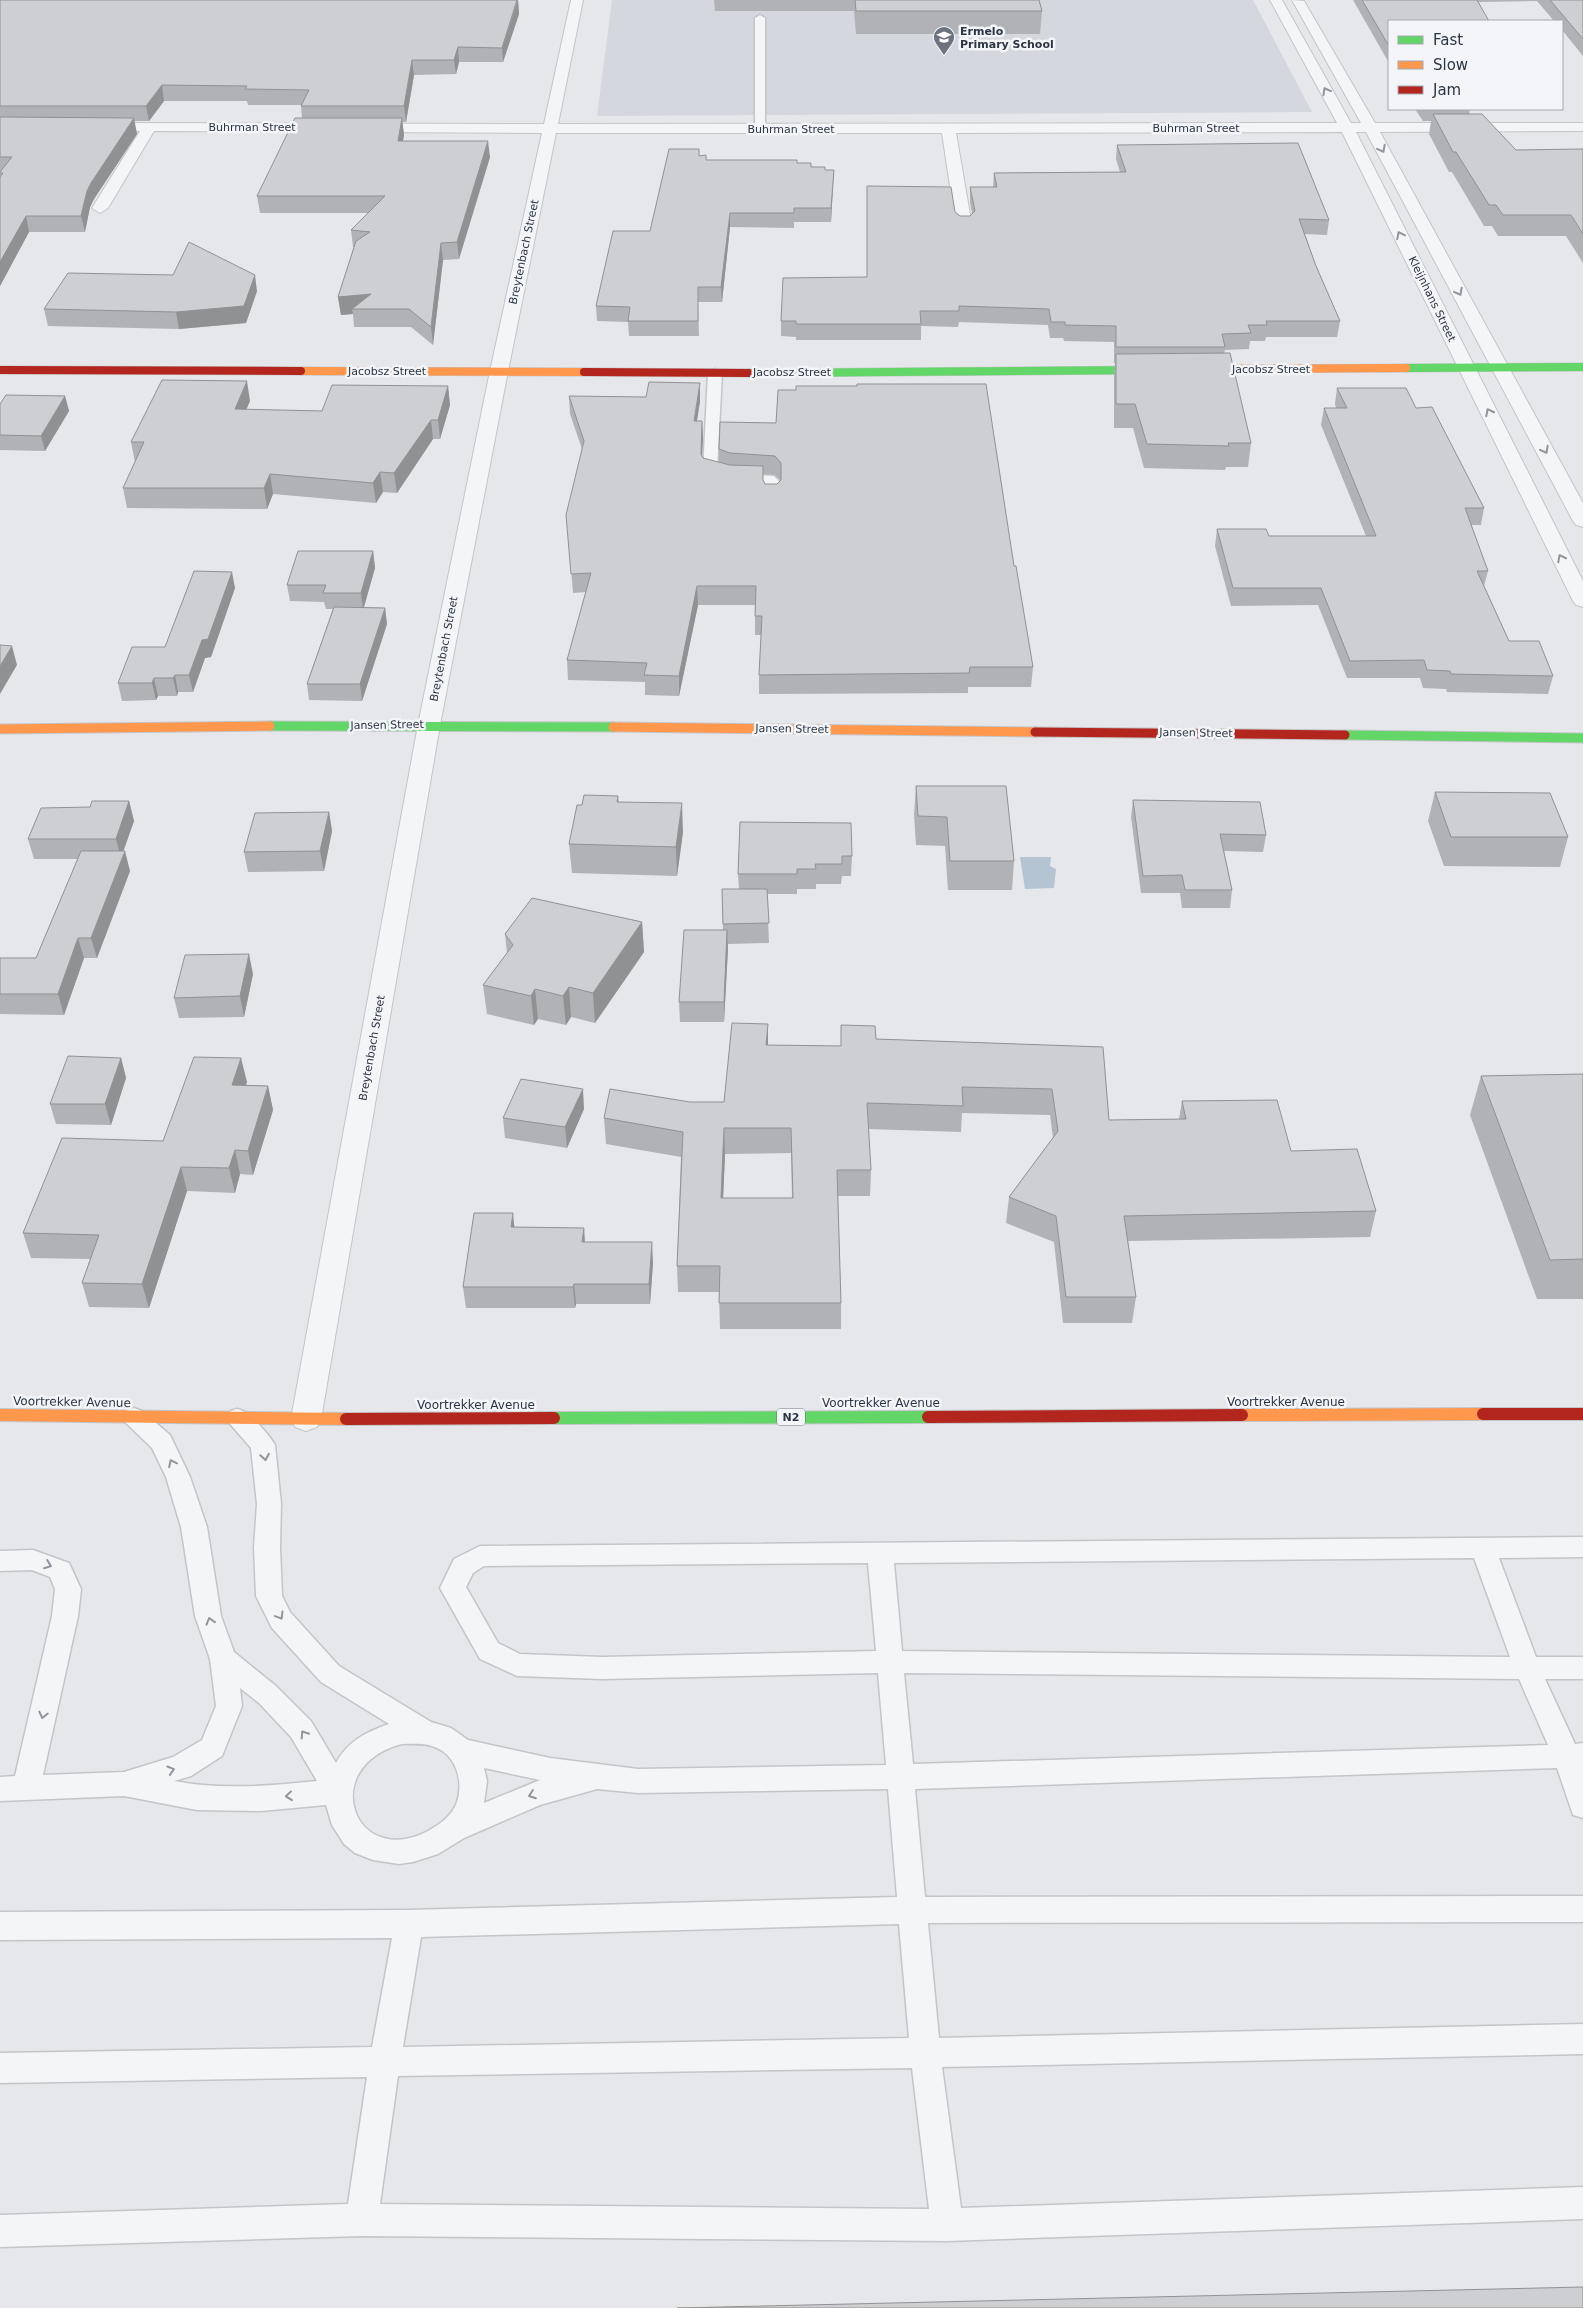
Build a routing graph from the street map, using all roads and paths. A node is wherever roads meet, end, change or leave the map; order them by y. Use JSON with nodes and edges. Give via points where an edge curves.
{"nodes":[{"id":1,"x":578,"y":0,"type":"edge"},
{"id":2,"x":1276,"y":0,"type":"edge"},
{"id":3,"x":1297,"y":0,"type":"edge"},
{"id":4,"x":760,"y":18,"type":"dead end"},
{"id":5,"x":80,"y":127,"type":"edge"},
{"id":6,"x":150,"y":127,"type":"junction"},
{"id":7,"x":1583,"y":127,"type":"edge"},
{"id":8,"x":551,"y":128,"type":"junction"},
{"id":9,"x":1347,"y":128,"type":"junction"},
{"id":10,"x":1371,"y":128,"type":"junction"},
{"id":11,"x":948,"y":129,"type":"junction"},
{"id":12,"x":760,"y":130,"type":"junction"},
{"id":13,"x":100,"y":208,"type":"dead end"},
{"id":14,"x":964,"y":226,"type":"edge"},
{"id":15,"x":1500,"y":367,"type":"junction"},
{"id":16,"x":1583,"y":367,"type":"edge"},
{"id":17,"x":1466,"y":368,"type":"junction"},
{"id":18,"x":1189,"y":369,"type":"edge"},
{"id":19,"x":0,"y":370,"type":"edge"},
{"id":20,"x":1160,"y":370,"type":"edge"},
{"id":21,"x":499,"y":371,"type":"junction"},
{"id":22,"x":715,"y":373,"type":"junction"},
{"id":23,"x":772,"y":498,"type":"edge"},
{"id":24,"x":1583,"y":521,"type":"edge"},
{"id":25,"x":1583,"y":601,"type":"edge"},
{"id":26,"x":430,"y":725,"type":"junction"},
{"id":27,"x":0,"y":729,"type":"edge"},
{"id":28,"x":1583,"y":738,"type":"edge"},
{"id":29,"x":1583,"y":1414,"type":"edge"},
{"id":30,"x":0,"y":1415,"type":"edge"},
{"id":31,"x":134,"y":1417,"type":"junction"},
{"id":32,"x":237,"y":1418,"type":"junction"},
{"id":33,"x":306,"y":1419,"type":"junction"},
{"id":34,"x":1583,"y":1547,"type":"edge"},
{"id":35,"x":1483,"y":1548,"type":"junction"},
{"id":36,"x":880,"y":1554,"type":"junction"},
{"id":37,"x":0,"y":1561,"type":"edge"},
{"id":38,"x":223,"y":1659,"type":"junction"},
{"id":39,"x":890,"y":1662,"type":"junction"},
{"id":40,"x":1527,"y":1668,"type":"junction"},
{"id":41,"x":1583,"y":1668,"type":"edge"},
{"id":42,"x":425,"y":1732,"type":"junction"},
{"id":43,"x":463,"y":1751,"type":"junction"},
{"id":44,"x":1575,"y":1755,"type":"edge"},
{"id":45,"x":900,"y":1777,"type":"junction"},
{"id":46,"x":597,"y":1778,"type":"junction"},
{"id":47,"x":124,"y":1784,"type":"junction"},
{"id":48,"x":13,"y":1789,"type":"edge"},
{"id":49,"x":338,"y":1791,"type":"junction"},
{"id":50,"x":1583,"y":1806,"type":"edge"},
{"id":51,"x":455,"y":1828,"type":"junction"},
{"id":52,"x":1583,"y":1909,"type":"edge"},
{"id":53,"x":912,"y":1910,"type":"junction"},
{"id":54,"x":409,"y":1924,"type":"junction"},
{"id":55,"x":0,"y":1926,"type":"edge"},
{"id":56,"x":1583,"y":2039,"type":"edge"},
{"id":57,"x":925,"y":2053,"type":"junction"},
{"id":58,"x":385,"y":2061,"type":"junction"},
{"id":59,"x":0,"y":2068,"type":"edge"},
{"id":60,"x":1583,"y":2203,"type":"edge"},
{"id":61,"x":362,"y":2220,"type":"junction"},
{"id":62,"x":947,"y":2225,"type":"junction"},
{"id":63,"x":0,"y":2231,"type":"edge"}],
"edges":[{"from":1,"to":8,"type":"street","name":"Breytenbach Street"},
{"from":9,"to":2,"type":"street","name":"Kleijnhans Street","one_way":true},
{"from":3,"to":10,"type":"street"},
{"from":4,"to":12,"type":"lane"},
{"from":5,"to":6,"type":"street","name":"Buhrman Street"},
{"from":6,"to":8,"type":"street","name":"Buhrman Street"},
{"from":6,"to":13,"type":"street"},
{"from":7,"to":10,"type":"street","name":"Buhrman Street"},
{"from":8,"to":12,"type":"street","name":"Buhrman Street"},
{"from":8,"to":21,"type":"street","name":"Breytenbach Street"},
{"from":9,"to":10,"type":"street","name":"Buhrman Street"},
{"from":9,"to":11,"type":"street","name":"Buhrman Street"},
{"from":17,"to":9,"type":"street","name":"Kleijnhans Street","one_way":true},
{"from":10,"to":15,"type":"street","one_way":true},
{"from":11,"to":12,"type":"street","name":"Buhrman Street"},
{"from":11,"to":14,"type":"street"},
{"from":15,"to":16,"type":"main road","name":"Jacobsz Street"},
{"from":15,"to":17,"type":"main road","name":"Jacobsz Street"},
{"from":15,"to":24,"type":"street","one_way":true},
{"from":17,"to":18,"type":"main road","name":"Jacobsz Street"},
{"from":25,"to":17,"type":"street","name":"Kleijnhans Street","one_way":true},
{"from":19,"to":21,"type":"main road","name":"Jacobsz Street"},
{"from":20,"to":22,"type":"main road","name":"Jacobsz Street"},
{"from":21,"to":22,"type":"main road","name":"Jacobsz Street"},
{"from":21,"to":26,"type":"street","name":"Breytenbach Street"},
{"from":22,"to":23,"type":"lane","via":[[710,472],[730,477],[769,478],[772,481]]},
{"from":26,"to":27,"type":"main road","name":"Jansen Street"},
{"from":26,"to":28,"type":"main road","name":"Jansen Street"},
{"from":26,"to":33,"type":"street","name":"Breytenbach Street"},
{"from":29,"to":33,"type":"main road","name":"Voortrekker Avenue","number":"N2"},
{"from":30,"to":31,"type":"main road","name":"Voortrekker Avenue","number":"N2"},
{"from":31,"to":32,"type":"main road","name":"Voortrekker Avenue","number":"N2"},
{"from":38,"to":31,"type":"lane","one_way":true,"via":[[208,1616],[194,1527],[178,1476],[162,1442]]},
{"from":32,"to":33,"type":"main road","name":"Voortrekker Avenue","number":"N2"},
{"from":32,"to":42,"type":"lane","one_way":true,"via":[[263,1445],[269,1504],[269,1596],[281,1620],[330,1674]]},
{"from":34,"to":35,"type":"lane"},
{"from":35,"to":36,"type":"lane"},
{"from":35,"to":40,"type":"lane"},
{"from":36,"to":39,"type":"lane"},
{"from":36,"to":39,"type":"lane","via":[[480,1556],[463,1566],[453,1588],[488,1651],[517,1665],[602,1668]]},
{"from":37,"to":48,"type":"lane","one_way":true,"via":[[33,1560],[60,1570],[68,1589],[65,1616]]},
{"from":47,"to":38,"type":"lane","one_way":true,"via":[[181,1767],[212,1748],[229,1706]]},
{"from":49,"to":38,"type":"lane","one_way":true,"via":[[301,1729],[268,1695]]},
{"from":39,"to":40,"type":"lane"},
{"from":39,"to":45,"type":"lane"},
{"from":40,"to":41,"type":"lane"},
{"from":40,"to":44,"type":"lane"},
{"from":42,"to":43,"type":"lane","via":[[446,1738]]},
{"from":42,"to":49,"type":"lane","via":[[402,1732],[379,1739],[359,1752],[344,1770]]},
{"from":43,"to":46,"type":"lane","via":[[526,1767]]},
{"from":43,"to":51,"type":"lane","via":[[472,1769],[475,1788],[468,1809]]},
{"from":44,"to":45,"type":"lane"},
{"from":44,"to":50,"type":"lane"},
{"from":45,"to":46,"type":"lane","via":[[638,1781]]},
{"from":45,"to":53,"type":"lane"},
{"from":46,"to":51,"type":"lane","one_way":true,"via":[[537,1792]]},
{"from":47,"to":48,"type":"lane"},
{"from":49,"to":47,"type":"lane","one_way":true,"via":[[261,1799],[197,1798]]},
{"from":49,"to":51,"type":"lane","via":[[339,1812],[349,1830],[366,1844],[387,1851],[411,1850],[435,1842]]},
{"from":52,"to":53,"type":"lane"},
{"from":53,"to":54,"type":"lane"},
{"from":53,"to":57,"type":"lane"},
{"from":54,"to":55,"type":"lane"},
{"from":54,"to":58,"type":"lane"},
{"from":56,"to":57,"type":"lane"},
{"from":57,"to":58,"type":"lane"},
{"from":57,"to":62,"type":"lane"},
{"from":58,"to":59,"type":"lane"},
{"from":58,"to":61,"type":"lane"},
{"from":60,"to":62,"type":"lane"},
{"from":61,"to":62,"type":"lane"},
{"from":61,"to":63,"type":"lane"}]}
